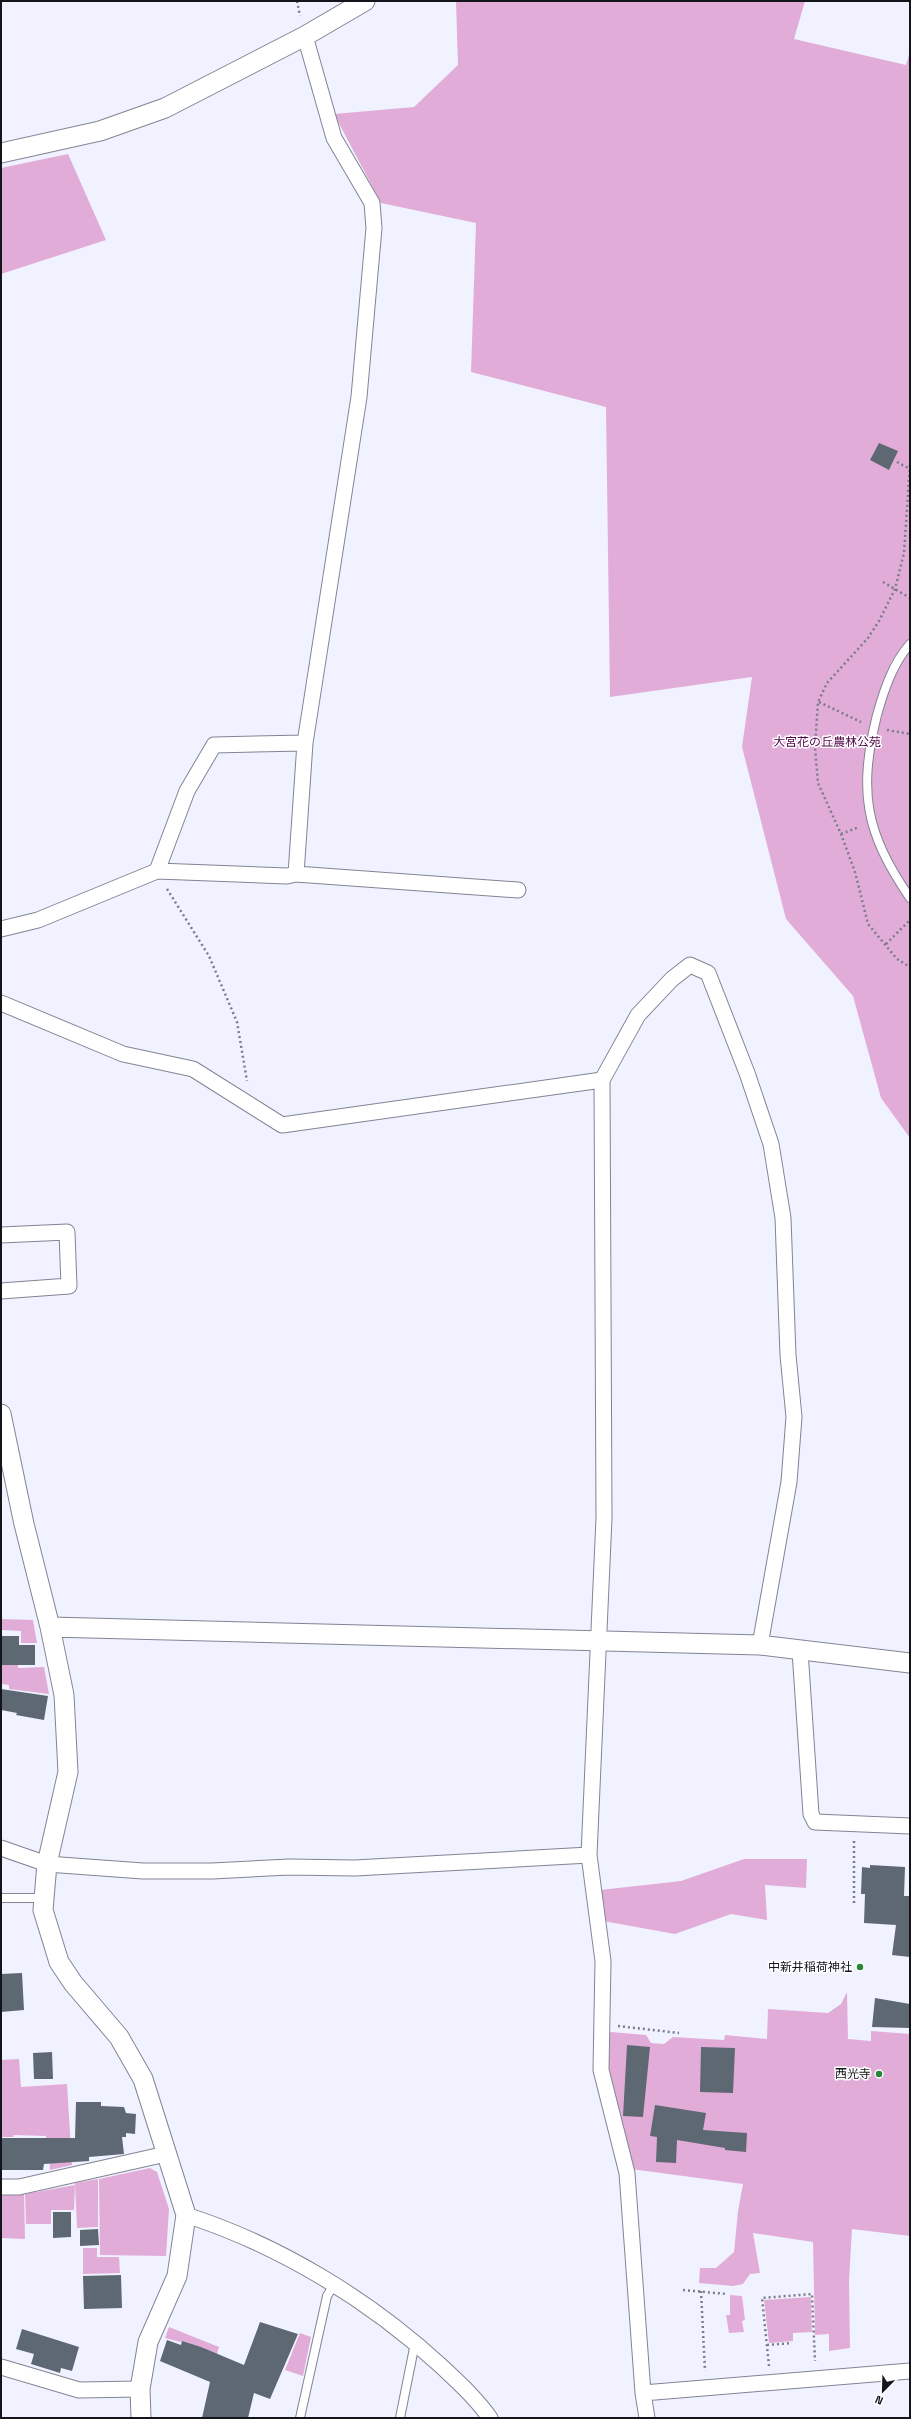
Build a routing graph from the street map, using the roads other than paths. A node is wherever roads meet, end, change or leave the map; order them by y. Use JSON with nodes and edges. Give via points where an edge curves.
{"nodes":[{"id":1,"x":365,"y":1,"type":"edge"},
{"id":2,"x":305,"y":36,"type":"junction"},
{"id":3,"x":1,"y":153,"type":"edge"},
{"id":4,"x":910,"y":644,"type":"edge"},
{"id":5,"x":305,"y":743,"type":"junction"},
{"id":6,"x":157,"y":871,"type":"junction"},
{"id":7,"x":296,"y":874,"type":"junction"},
{"id":8,"x":518,"y":890,"type":"dead end"},
{"id":9,"x":910,"y":898,"type":"edge"},
{"id":10,"x":1,"y":929,"type":"edge"},
{"id":11,"x":1,"y":1003,"type":"edge"},
{"id":12,"x":602,"y":1080,"type":"junction"},
{"id":13,"x":1,"y":1235,"type":"edge"},
{"id":14,"x":1,"y":1291,"type":"edge"},
{"id":15,"x":1,"y":1414,"type":"edge"},
{"id":16,"x":50,"y":1627,"type":"junction"},
{"id":17,"x":599,"y":1641,"type":"junction"},
{"id":18,"x":760,"y":1645,"type":"junction"},
{"id":19,"x":800,"y":1651,"type":"junction"},
{"id":20,"x":910,"y":1663,"type":"edge"},
{"id":21,"x":910,"y":1826,"type":"edge"},
{"id":22,"x":1,"y":1848,"type":"edge"},
{"id":23,"x":589,"y":1855,"type":"junction"},
{"id":24,"x":47,"y":1864,"type":"junction"},
{"id":25,"x":1,"y":1898,"type":"edge"},
{"id":26,"x":44,"y":1898,"type":"junction"},
{"id":27,"x":166,"y":2154,"type":"junction"},
{"id":28,"x":1,"y":2187,"type":"edge"},
{"id":29,"x":186,"y":2215,"type":"junction"},
{"id":30,"x":334,"y":2285,"type":"junction"},
{"id":31,"x":415,"y":2343,"type":"junction"},
{"id":32,"x":1,"y":2366,"type":"edge"},
{"id":33,"x":910,"y":2371,"type":"edge"},
{"id":34,"x":140,"y":2389,"type":"junction"},
{"id":35,"x":643,"y":2393,"type":"junction"},
{"id":36,"x":141,"y":2418,"type":"edge"},
{"id":37,"x":300,"y":2418,"type":"edge"},
{"id":38,"x":400,"y":2418,"type":"edge"},
{"id":39,"x":490,"y":2418,"type":"edge"},
{"id":40,"x":647,"y":2418,"type":"edge"}],
"edges":[{"from":1,"to":2,"type":"street"},
{"from":2,"to":3,"type":"street","via":[[165,108],[100,131]]},
{"from":2,"to":5,"type":"street","via":[[334,138],[372,203],[374,228],[359,397]]},
{"from":4,"to":9,"type":"lane","via":[[882,696],[865,783],[871,822],[879,846],[895,877]]},
{"from":5,"to":6,"type":"street","via":[[214,745],[186,791]]},
{"from":5,"to":7,"type":"street"},
{"from":6,"to":7,"type":"street"},
{"from":6,"to":10,"type":"street","via":[[38,920]]},
{"from":7,"to":8,"type":"street"},
{"from":11,"to":12,"type":"street","via":[[123,1054],[193,1068],[282,1125]]},
{"from":12,"to":17,"type":"street","via":[[604,1518]]},
{"from":12,"to":18,"type":"street","via":[[638,1015],[672,978],[690,964],[708,973],[748,1073],[771,1144],[783,1218],[788,1355],[794,1417],[789,1482]]},
{"from":13,"to":14,"type":"street","via":[[67,1232],[68,1286]]},
{"from":15,"to":16,"type":"street","via":[[24,1524]]},
{"from":16,"to":17,"type":"street"},
{"from":16,"to":24,"type":"street","via":[[64,1695],[68,1772]]},
{"from":17,"to":18,"type":"street"},
{"from":17,"to":23,"type":"street"},
{"from":18,"to":19,"type":"street"},
{"from":19,"to":20,"type":"street"},
{"from":19,"to":21,"type":"street","via":[[811,1814],[815,1822]]},
{"from":22,"to":24,"type":"street"},
{"from":23,"to":24,"type":"street","via":[[212,1872],[143,1871]]},
{"from":23,"to":35,"type":"street","via":[[603,1961],[601,2070],[627,2180]]},
{"from":24,"to":26,"type":"street"},
{"from":25,"to":26,"type":"lane"},
{"from":26,"to":27,"type":"street","via":[[43,1910],[59,1962],[73,1983],[119,2037],[143,2079]]},
{"from":27,"to":28,"type":"street","via":[[19,2187]]},
{"from":27,"to":29,"type":"street"},
{"from":29,"to":30,"type":"street","via":[[277,2254]]},
{"from":29,"to":34,"type":"street","via":[[177,2276],[148,2342]]},
{"from":30,"to":31,"type":"street","via":[[392,2324]]},
{"from":30,"to":37,"type":"lane","via":[[327,2296]]},
{"from":31,"to":38,"type":"lane"},
{"from":31,"to":39,"type":"street","via":[[477,2400]]},
{"from":32,"to":34,"type":"street","via":[[79,2390]]},
{"from":33,"to":35,"type":"street"},
{"from":34,"to":36,"type":"street"},
{"from":35,"to":40,"type":"street"}]}
